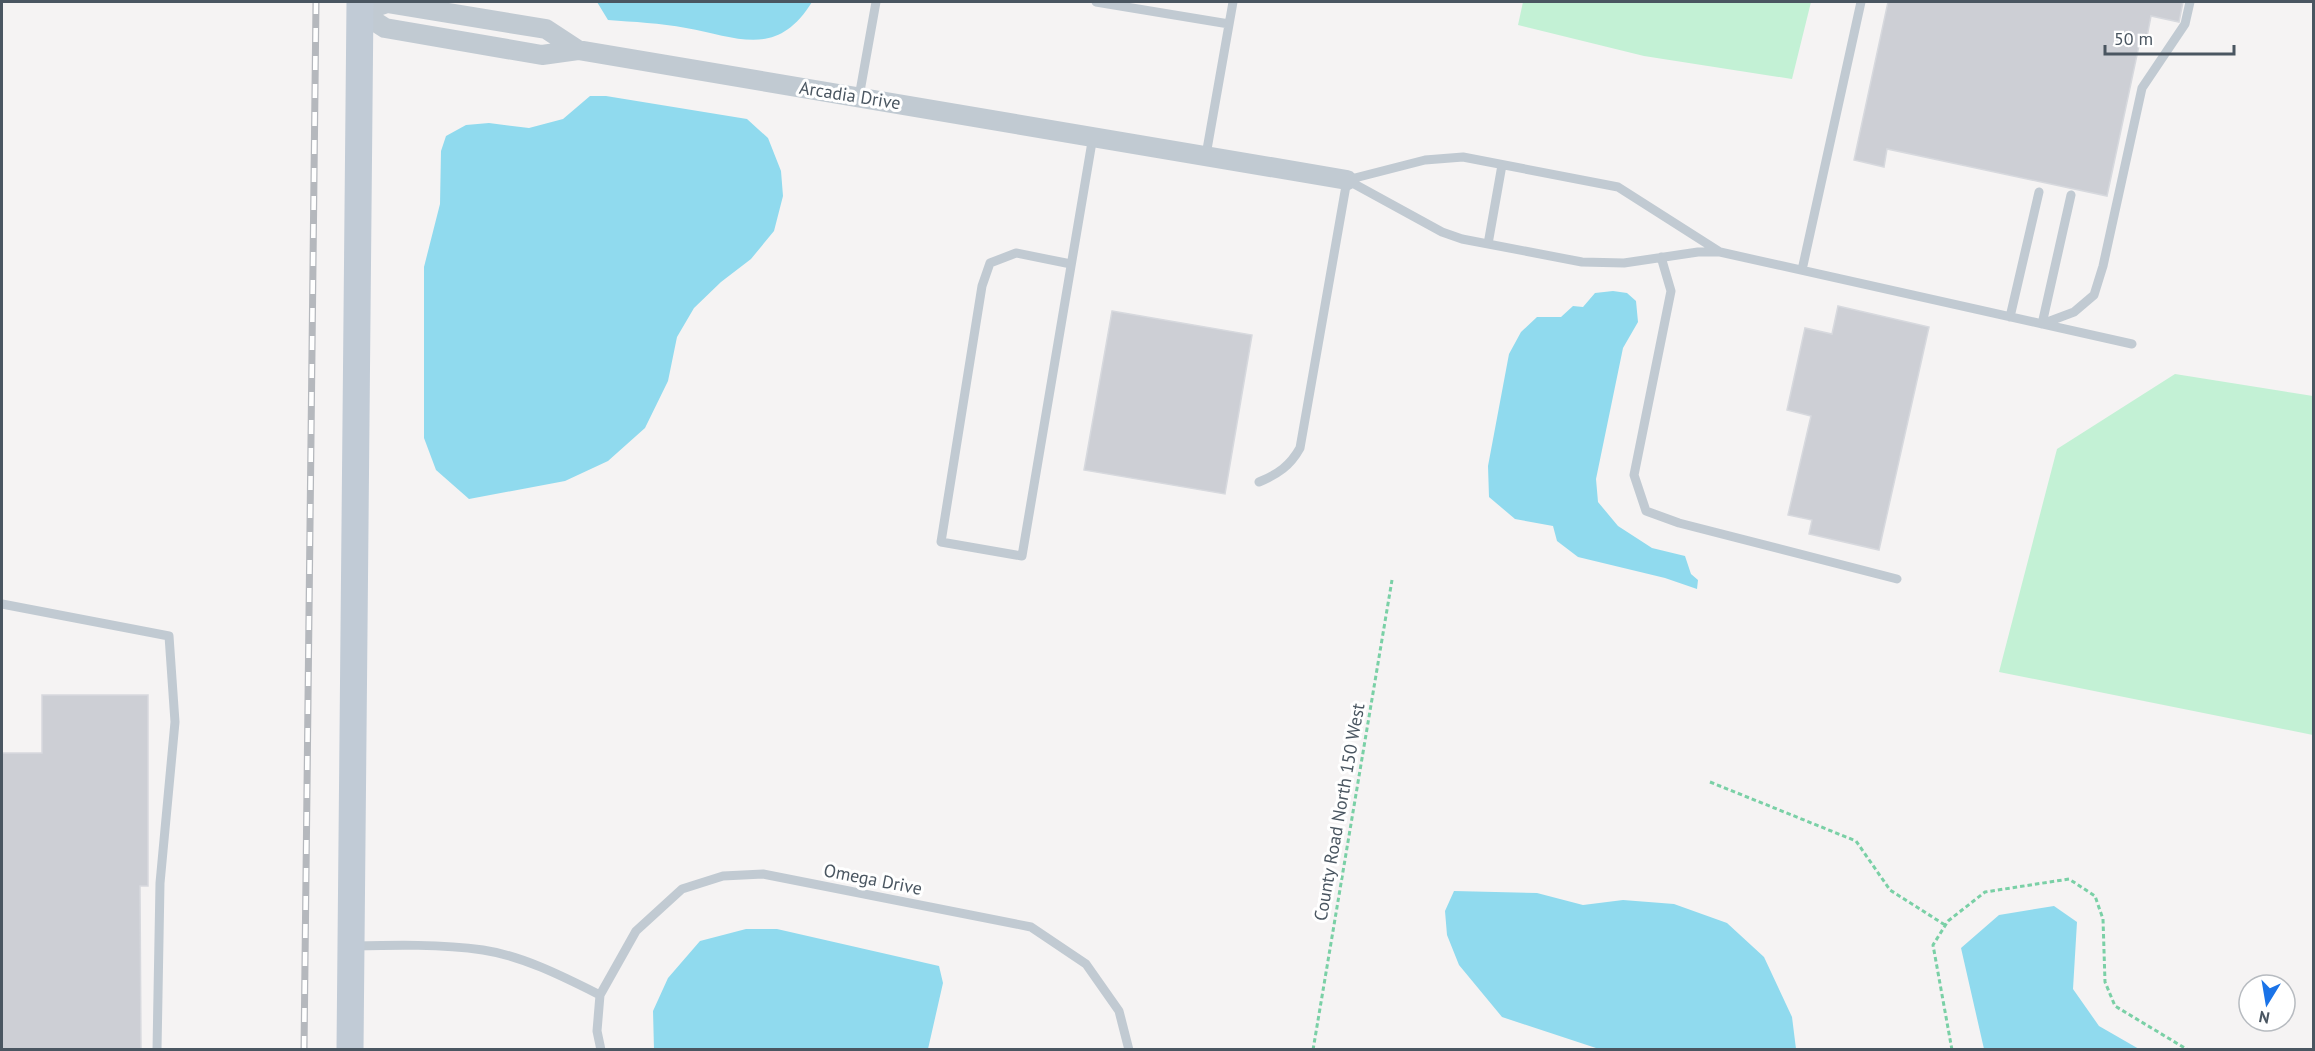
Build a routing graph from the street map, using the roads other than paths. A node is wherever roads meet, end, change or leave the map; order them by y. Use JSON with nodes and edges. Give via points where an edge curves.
{"nodes":[{"id":1,"x":876,"y":2,"type":"edge"},
{"id":2,"x":1096,"y":2,"type":"edge"},
{"id":3,"x":1233,"y":2,"type":"edge"},
{"id":4,"x":1861,"y":2,"type":"edge"},
{"id":5,"x":2190,"y":2,"type":"edge"},
{"id":6,"x":360,"y":7,"type":"edge"},
{"id":7,"x":1229,"y":24,"type":"junction"},
{"id":8,"x":859,"y":97,"type":"junction"},
{"id":9,"x":1093,"y":135,"type":"junction"},
{"id":10,"x":1206,"y":155,"type":"junction"},
{"id":11,"x":1502,"y":165,"type":"junction"},
{"id":12,"x":1347,"y":180,"type":"junction"},
{"id":13,"x":2039,"y":192,"type":"dead end"},
{"id":14,"x":2071,"y":195,"type":"dead end"},
{"id":15,"x":1488,"y":244,"type":"junction"},
{"id":16,"x":1720,"y":252,"type":"junction"},
{"id":17,"x":1661,"y":257,"type":"junction"},
{"id":18,"x":1071,"y":264,"type":"junction"},
{"id":19,"x":1802,"y":270,"type":"junction"},
{"id":20,"x":2010,"y":317,"type":"junction"},
{"id":21,"x":2042,"y":324,"type":"junction"},
{"id":22,"x":2132,"y":345,"type":"dead end"},
{"id":23,"x":1259,"y":482,"type":"dead end"},
{"id":24,"x":1897,"y":579,"type":"dead end"},
{"id":25,"x":2,"y":605,"type":"edge"},
{"id":26,"x":351,"y":946,"type":"junction"},
{"id":27,"x":600,"y":995,"type":"junction"},
{"id":28,"x":157,"y":1050,"type":"edge"},
{"id":29,"x":350,"y":1050,"type":"edge"},
{"id":30,"x":601,"y":1050,"type":"edge"},
{"id":31,"x":1129,"y":1050,"type":"edge"}],
"edges":[{"from":1,"to":8,"type":"lane"},
{"from":2,"to":7,"type":"lane"},
{"from":3,"to":7,"type":"lane"},
{"from":4,"to":19,"type":"lane"},
{"from":5,"to":21,"type":"lane","via":[[2185,24],[2142,88],[2094,295],[2074,312]]},
{"from":6,"to":8,"type":"street","name":"Arcadia Drive","via":[[387,3],[546,29],[578,50]]},
{"from":6,"to":26,"type":"main road"},
{"from":7,"to":10,"type":"lane"},
{"from":8,"to":9,"type":"street","name":"Arcadia Drive"},
{"from":9,"to":10,"type":"street","name":"Arcadia Drive"},
{"from":9,"to":18,"type":"lane"},
{"from":10,"to":12,"type":"street","name":"Arcadia Drive"},
{"from":11,"to":12,"type":"lane","via":[[1463,157],[1425,160]]},
{"from":11,"to":15,"type":"lane"},
{"from":11,"to":16,"type":"lane","via":[[1618,188]]},
{"from":12,"to":15,"type":"lane","via":[[1442,232]]},
{"from":12,"to":23,"type":"lane","via":[[1300,448],[1292,462]]},
{"from":13,"to":20,"type":"lane"},
{"from":14,"to":21,"type":"lane"},
{"from":15,"to":17,"type":"lane","via":[[1582,262],[1624,263]]},
{"from":16,"to":17,"type":"lane"},
{"from":16,"to":19,"type":"lane"},
{"from":17,"to":24,"type":"lane","via":[[1671,291],[1634,475],[1646,510],[1679,524]]},
{"from":18,"to":18,"type":"lane","via":[[1022,556],[941,542],[982,286],[990,263],[1016,253]]},
{"from":19,"to":20,"type":"lane"},
{"from":20,"to":21,"type":"lane"},
{"from":21,"to":22,"type":"lane"},
{"from":25,"to":28,"type":"lane","via":[[169,636],[175,722],[160,883]]},
{"from":26,"to":27,"type":"lane","via":[[419,945],[485,951],[548,970]]},
{"from":26,"to":29,"type":"main road"},
{"from":27,"to":30,"type":"lane","name":"Omega Drive","via":[[597,1031]]},
{"from":27,"to":31,"type":"lane","name":"Omega Drive","via":[[636,931],[682,889],[723,876],[763,874],[1031,927],[1086,964],[1119,1011]]}]}
